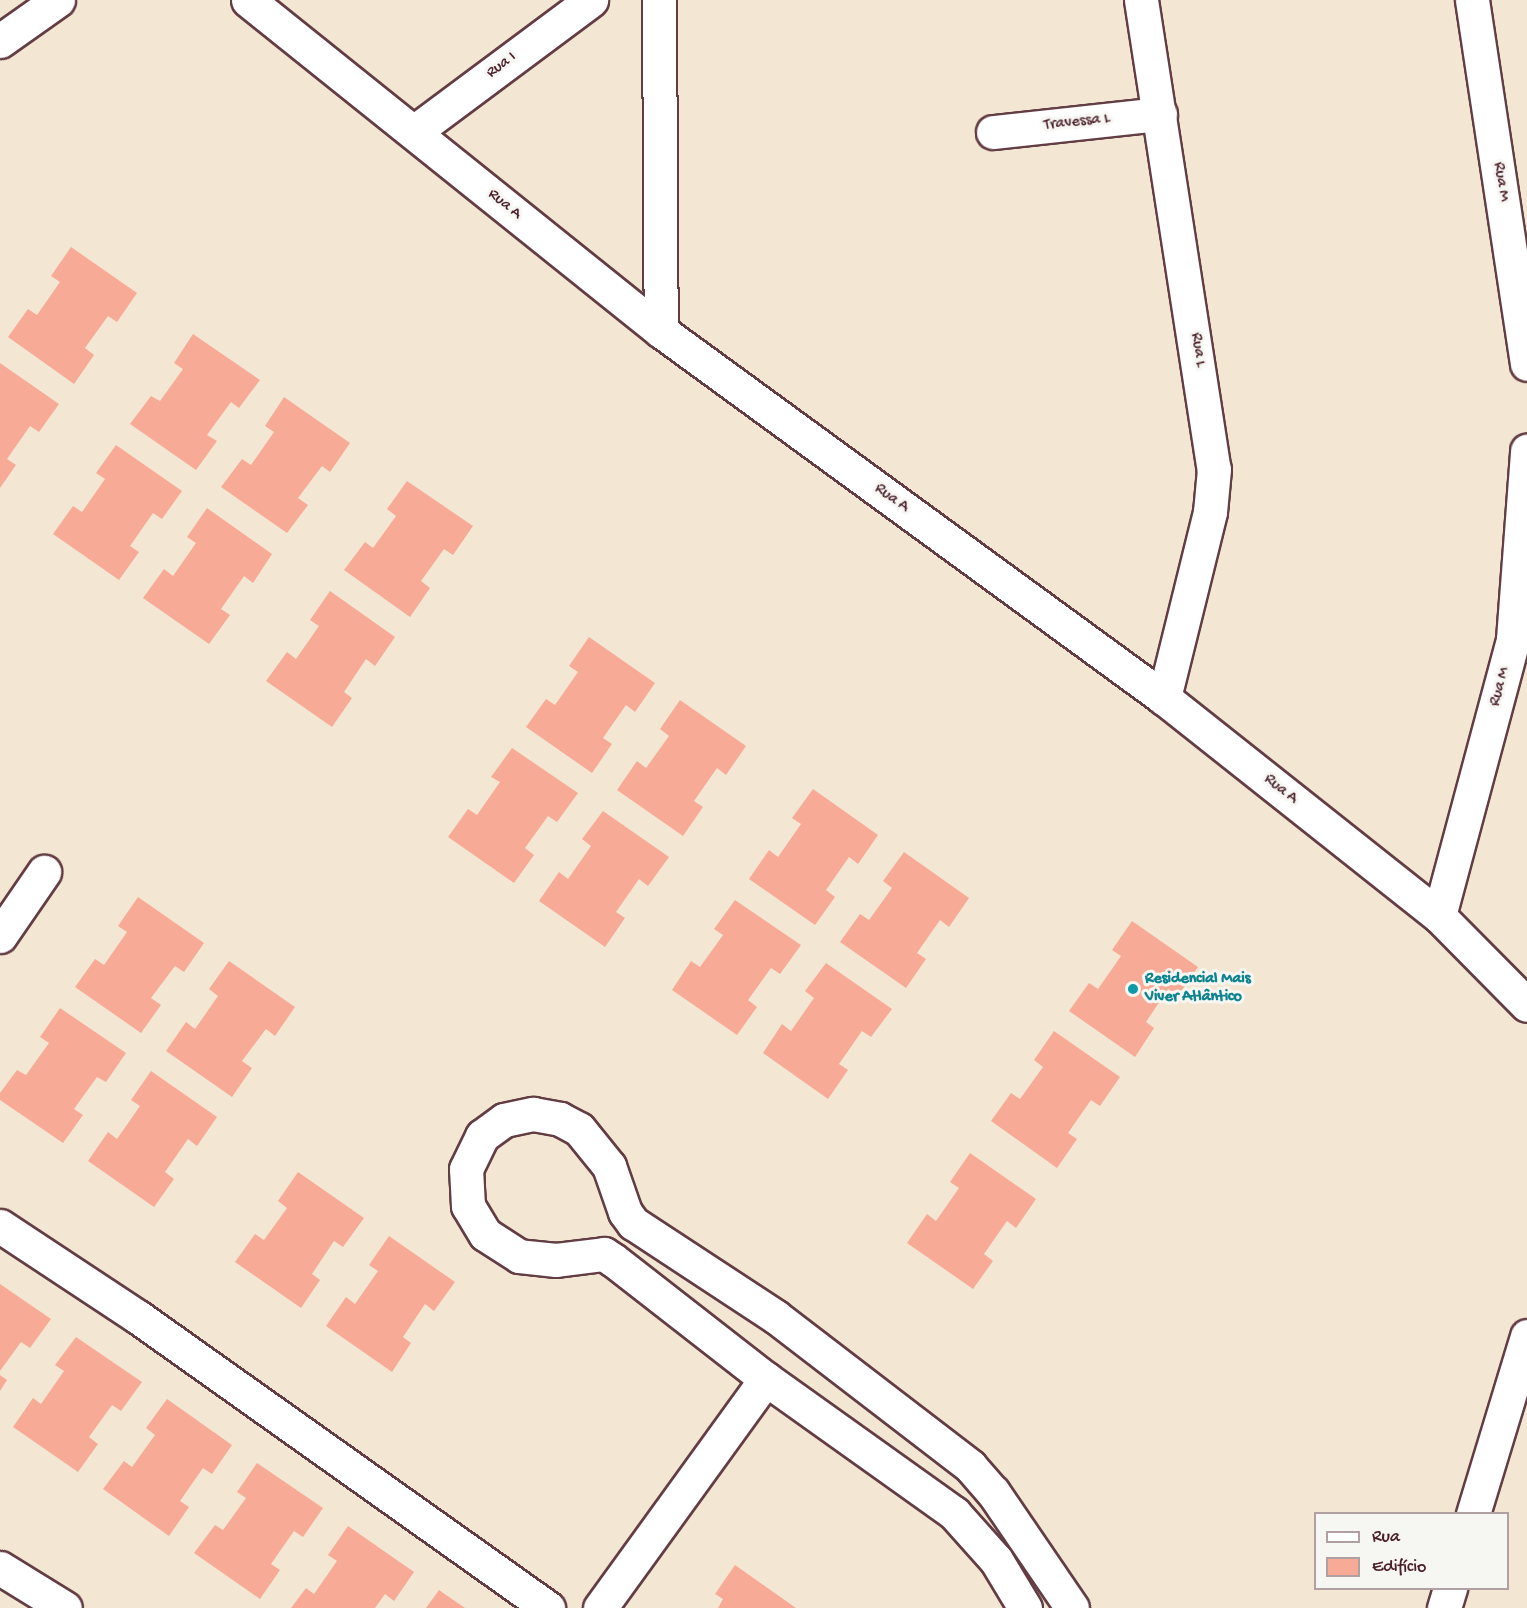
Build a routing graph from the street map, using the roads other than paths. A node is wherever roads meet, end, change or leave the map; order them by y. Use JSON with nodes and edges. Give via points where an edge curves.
{"nodes":[{"id":1,"x":58,"y":0,"type":"edge"},
{"id":2,"x":248,"y":0,"type":"edge"},
{"id":3,"x":591,"y":0,"type":"edge"},
{"id":4,"x":659,"y":0,"type":"edge"},
{"id":5,"x":1141,"y":0,"type":"edge"},
{"id":6,"x":1472,"y":0,"type":"edge"},
{"id":7,"x":0,"y":41,"type":"edge"},
{"id":8,"x":1160,"y":114,"type":"junction"},
{"id":9,"x":414,"y":132,"type":"junction"},
{"id":10,"x":993,"y":132,"type":"dead end"},
{"id":11,"x":661,"y":331,"type":"junction"},
{"id":12,"x":1527,"y":364,"type":"edge"},
{"id":13,"x":1527,"y":452,"type":"edge"},
{"id":14,"x":1164,"y":698,"type":"junction"},
{"id":15,"x":44,"y":872,"type":"dead end"},
{"id":16,"x":1439,"y":916,"type":"junction"},
{"id":17,"x":0,"y":936,"type":"edge"},
{"id":18,"x":1520,"y":990,"type":"edge"},
{"id":19,"x":0,"y":1226,"type":"edge"},
{"id":20,"x":1527,"y":1336,"type":"edge"},
{"id":21,"x":766,"y":1379,"type":"junction"},
{"id":22,"x":1474,"y":1512,"type":"edge"},
{"id":23,"x":0,"y":1568,"type":"edge"},
{"id":24,"x":1449,"y":1590,"type":"edge"},
{"id":25,"x":65,"y":1608,"type":"edge"},
{"id":26,"x":548,"y":1608,"type":"edge"},
{"id":27,"x":600,"y":1608,"type":"edge"},
{"id":28,"x":1025,"y":1608,"type":"edge"},
{"id":29,"x":1072,"y":1608,"type":"edge"},
{"id":30,"x":1444,"y":1608,"type":"edge"}],
"edges":[{"from":1,"to":7,"type":"street"},
{"from":2,"to":9,"type":"street","name":"Rua A"},
{"from":3,"to":9,"type":"street","name":"Rua I"},
{"from":4,"to":11,"type":"street"},
{"from":5,"to":8,"type":"street","name":"Rua L"},
{"from":6,"to":12,"type":"street","name":"Rua M"},
{"from":8,"to":10,"type":"street","name":"Travessa L"},
{"from":8,"to":14,"type":"street","name":"Rua L","via":[[1214,469],[1210,512]]},
{"from":9,"to":11,"type":"street","name":"Rua A"},
{"from":11,"to":14,"type":"street","name":"Rua A"},
{"from":13,"to":16,"type":"street","name":"Rua M","via":[[1513,639]]},
{"from":14,"to":16,"type":"street","name":"Rua A"},
{"from":15,"to":17,"type":"street"},
{"from":16,"to":18,"type":"street","name":"Rua A"},
{"from":19,"to":26,"type":"street","via":[[138,1317]]},
{"from":20,"to":22,"type":"street"},
{"from":21,"to":27,"type":"street"},
{"from":21,"to":28,"type":"street","via":[[954,1513],[996,1560]]},
{"from":21,"to":29,"type":"street","via":[[604,1254],[556,1260],[519,1256],[485,1234],[468,1206],[466,1169],[482,1136],[504,1120],[533,1114],[560,1119],[579,1129],[609,1166],[625,1212],[639,1228],[776,1317],[970,1466],[993,1492]]},
{"from":23,"to":25,"type":"street"},
{"from":24,"to":30,"type":"street"}]}
